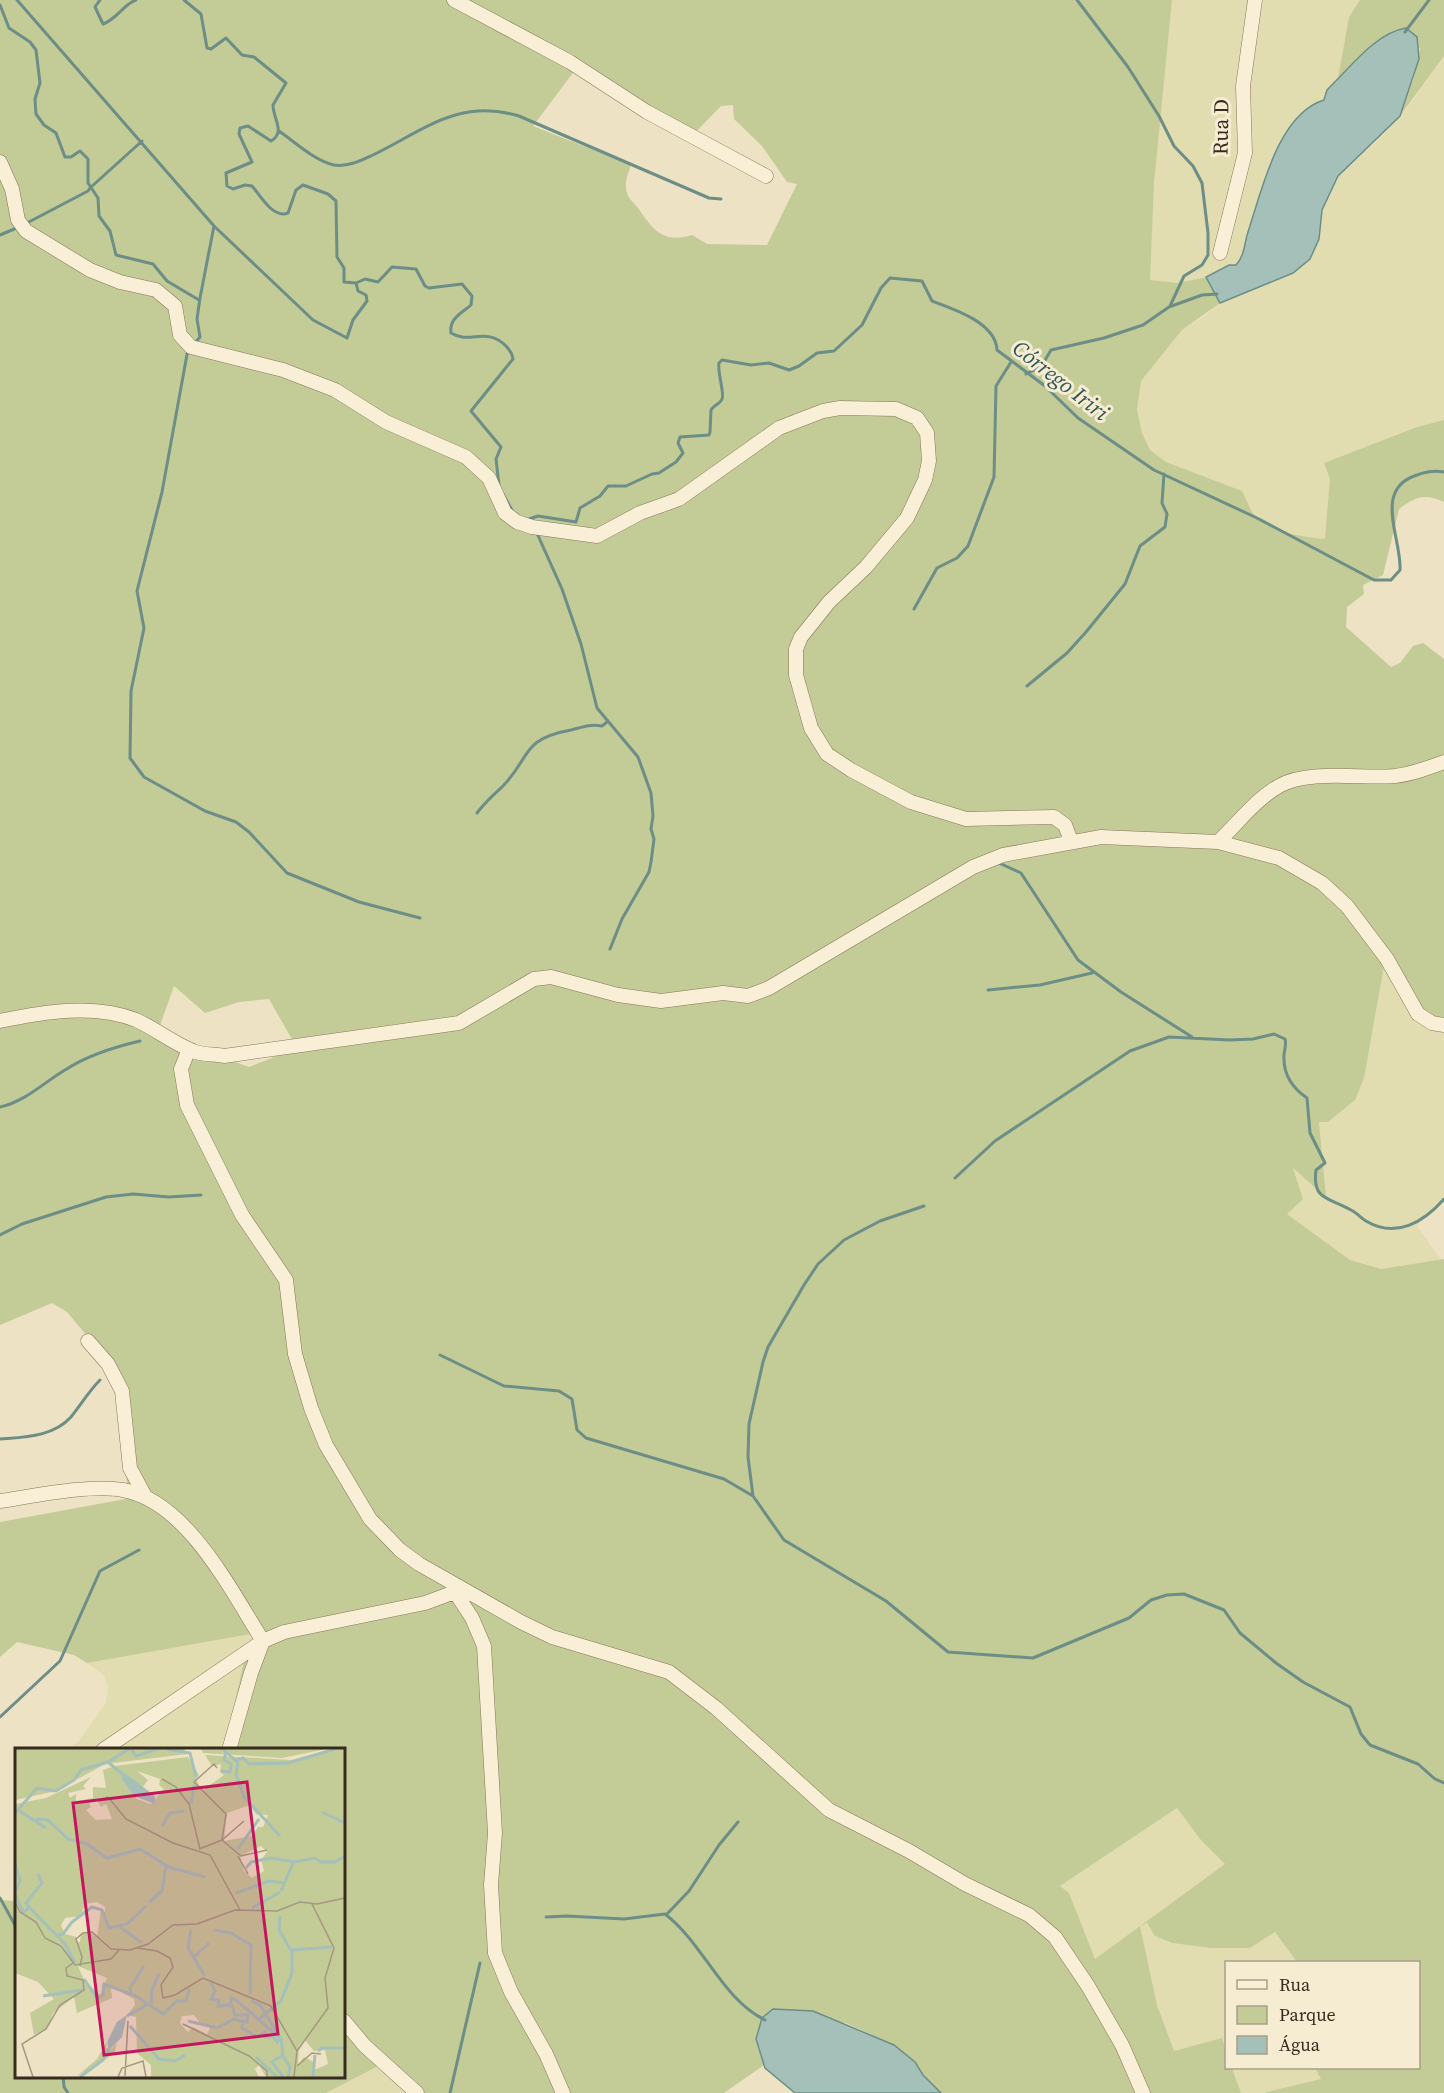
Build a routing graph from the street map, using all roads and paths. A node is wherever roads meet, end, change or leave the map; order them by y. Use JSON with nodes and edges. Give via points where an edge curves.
{"nodes":[{"id":1,"x":454,"y":0,"type":"edge"},
{"id":2,"x":1255,"y":0,"type":"edge"},
{"id":3,"x":0,"y":162,"type":"edge"},
{"id":4,"x":766,"y":176,"type":"dead end"},
{"id":5,"x":1220,"y":253,"type":"dead end"},
{"id":6,"x":1444,"y":762,"type":"edge"},
{"id":7,"x":1071,"y":841,"type":"junction"},
{"id":8,"x":1218,"y":842,"type":"junction"},
{"id":9,"x":0,"y":1021,"type":"edge"},
{"id":10,"x":1444,"y":1025,"type":"edge"},
{"id":11,"x":189,"y":1049,"type":"junction"},
{"id":12,"x":88,"y":1341,"type":"dead end"},
{"id":13,"x":130,"y":1468,"type":"junction"},
{"id":14,"x":117,"y":1490,"type":"junction"},
{"id":15,"x":146,"y":1498,"type":"junction"},
{"id":16,"x":0,"y":1501,"type":"edge"},
{"id":17,"x":459,"y":1590,"type":"junction"},
{"id":18,"x":263,"y":1641,"type":"junction"},
{"id":19,"x":104,"y":1748,"type":"edge"},
{"id":20,"x":229,"y":1748,"type":"edge"},
{"id":21,"x":345,"y":2022,"type":"edge"},
{"id":22,"x":417,"y":2093,"type":"edge"},
{"id":23,"x":563,"y":2093,"type":"edge"},
{"id":24,"x":1143,"y":2093,"type":"edge"}],
"edges":[{"from":1,"to":4,"type":"street","via":[[570,62],[646,112]]},
{"from":2,"to":5,"type":"street","name":"Rua D","via":[[1243,86],[1245,153]]},
{"from":3,"to":7,"type":"street","via":[[12,189],[18,220],[26,231],[90,270],[156,290],[175,306],[180,335],[191,347],[283,370],[335,390],[386,422],[466,457],[489,478],[505,513],[532,527],[597,536],[640,513],[679,499],[779,428],[823,411],[896,409],[917,418],[927,433],[929,461],[925,480],[907,518],[866,567],[829,602],[796,649],[796,675],[811,728],[827,754],[911,802],[966,819],[1054,817],[1065,825]]},
{"from":6,"to":8,"type":"street","via":[[1393,776],[1316,777],[1289,782],[1260,801]]},
{"from":7,"to":8,"type":"street","via":[[1128,836],[1172,842]]},
{"from":7,"to":11,"type":"street","via":[[1003,855],[973,867],[769,988],[747,996],[723,993],[661,1001],[618,995],[551,977],[534,979],[459,1023],[224,1056]]},
{"from":8,"to":10,"type":"street","via":[[1279,858],[1322,883],[1370,935],[1418,1014]]},
{"from":9,"to":11,"type":"street","via":[[67,1011],[107,1014],[134,1019]]},
{"from":11,"to":17,"type":"street","via":[[182,1069],[187,1105],[237,1207],[286,1280],[295,1354],[326,1445],[361,1509],[381,1532],[419,1564]]},
{"from":12,"to":13,"type":"street","via":[[108,1364],[122,1390]]},
{"from":13,"to":14,"type":"street"},
{"from":13,"to":15,"type":"street"},
{"from":14,"to":15,"type":"street"},
{"from":14,"to":16,"type":"street"},
{"from":15,"to":18,"type":"street","via":[[180,1520]]},
{"from":17,"to":18,"type":"street","via":[[425,1603],[284,1632]]},
{"from":17,"to":23,"type":"street","via":[[484,1646],[495,1833],[491,1885],[495,1953]]},
{"from":17,"to":24,"type":"street","via":[[552,1637],[669,1672],[716,1708],[830,1810],[1029,1915],[1055,1937],[1088,1986],[1122,2045]]},
{"from":18,"to":19,"type":"street"},
{"from":18,"to":20,"type":"street"},
{"from":21,"to":22,"type":"street"}]}
